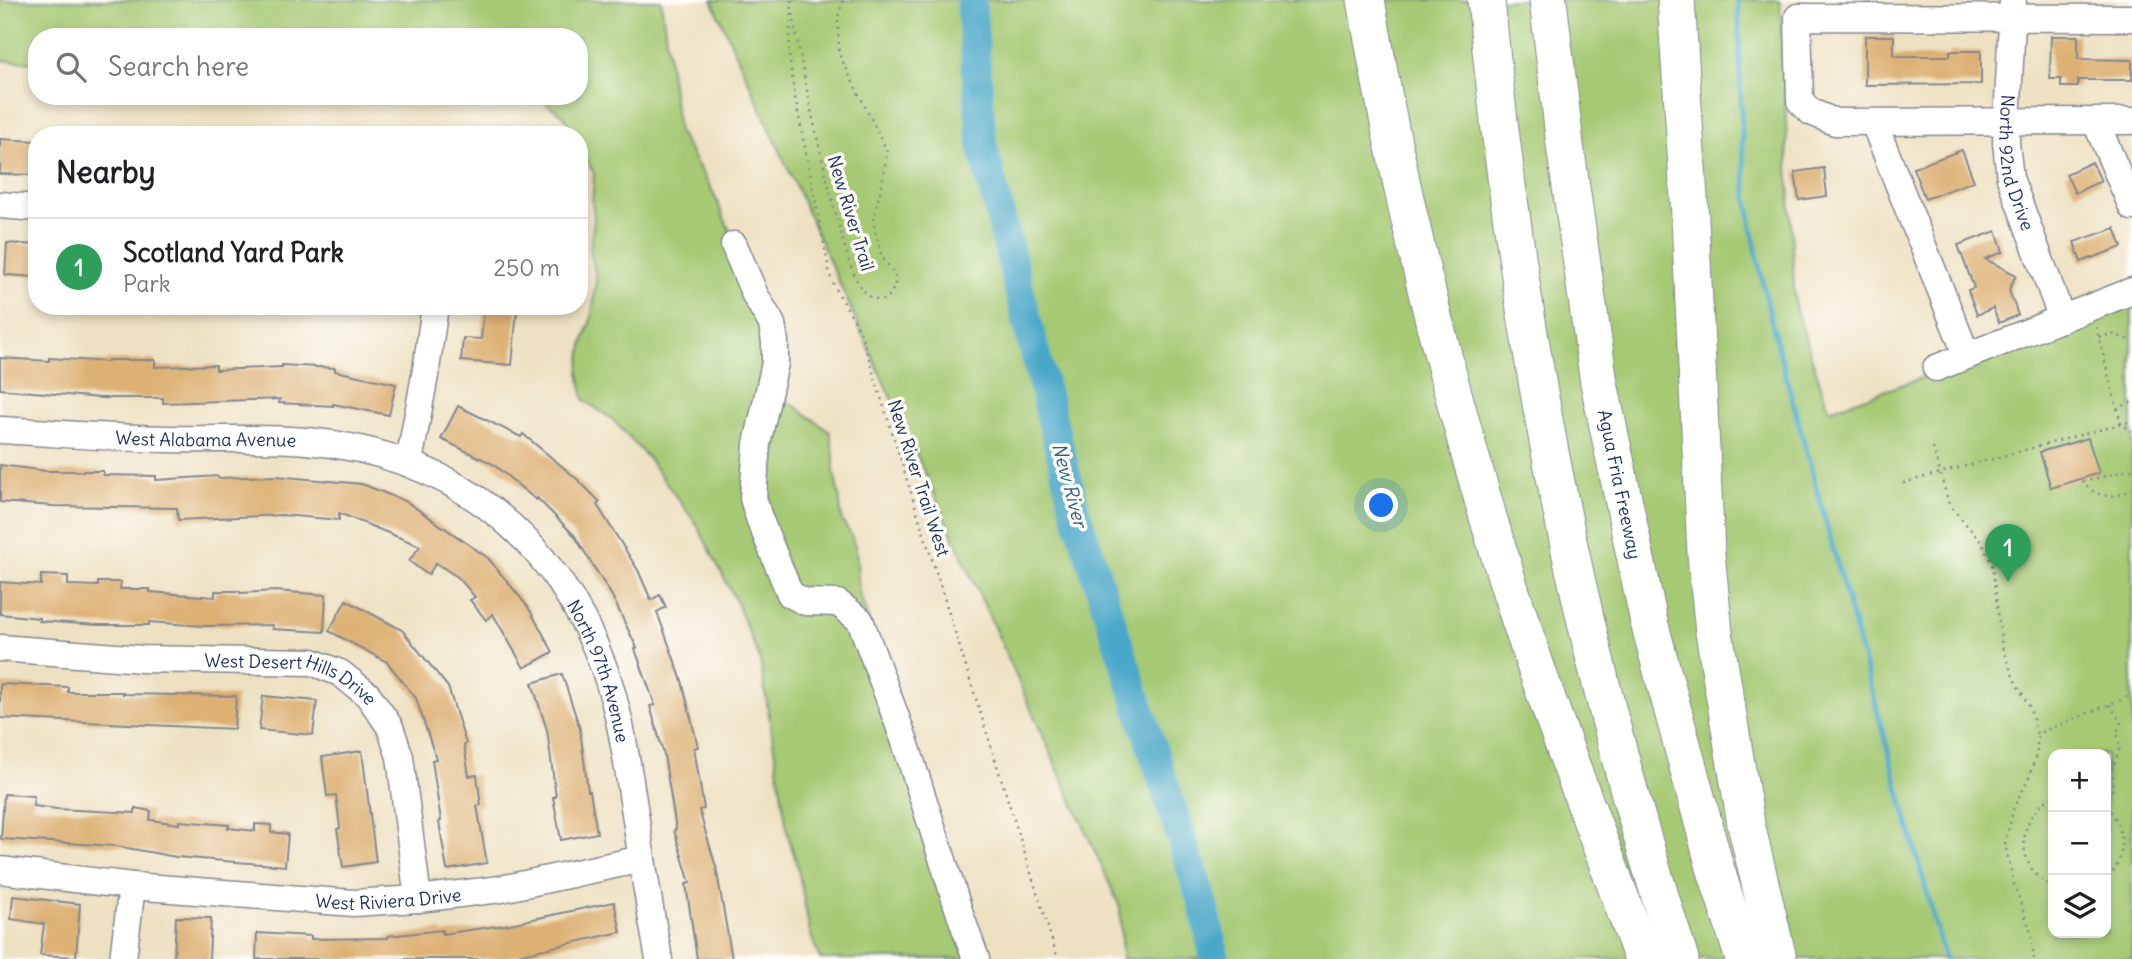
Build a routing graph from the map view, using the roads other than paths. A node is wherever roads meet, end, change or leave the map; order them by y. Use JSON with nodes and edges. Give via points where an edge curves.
{"nodes":[{"id":1,"x":1366,"y":0,"type":"edge"},
{"id":2,"x":1486,"y":0,"type":"edge"},
{"id":3,"x":1548,"y":0,"type":"edge"},
{"id":4,"x":1676,"y":0,"type":"edge"},
{"id":5,"x":2013,"y":9,"type":"edge"},
{"id":6,"x":2132,"y":18,"type":"edge"},
{"id":7,"x":2008,"y":121,"type":"junction"},
{"id":8,"x":2099,"y":121,"type":"junction"},
{"id":9,"x":2132,"y":121,"type":"edge"},
{"id":10,"x":1874,"y":123,"type":"junction"},
{"id":11,"x":0,"y":205,"type":"edge"},
{"id":12,"x":28,"y":207,"type":"edge"},
{"id":13,"x":2132,"y":207,"type":"edge"},
{"id":14,"x":734,"y":245,"type":"dead end"},
{"id":15,"x":2132,"y":291,"type":"edge"},
{"id":16,"x":434,"y":315,"type":"edge"},
{"id":17,"x":2062,"y":318,"type":"junction"},
{"id":18,"x":1967,"y":356,"type":"junction"},
{"id":19,"x":1936,"y":368,"type":"dead end"},
{"id":20,"x":0,"y":430,"type":"edge"},
{"id":21,"x":409,"y":462,"type":"junction"},
{"id":22,"x":0,"y":648,"type":"edge"},
{"id":23,"x":642,"y":859,"type":"junction"},
{"id":24,"x":0,"y":870,"type":"edge"},
{"id":25,"x":132,"y":886,"type":"junction"},
{"id":26,"x":418,"y":899,"type":"junction"},
{"id":27,"x":123,"y":959,"type":"edge"},
{"id":28,"x":659,"y":959,"type":"edge"},
{"id":29,"x":976,"y":959,"type":"edge"},
{"id":30,"x":1643,"y":959,"type":"edge"},
{"id":31,"x":1680,"y":959,"type":"edge"},
{"id":32,"x":1744,"y":959,"type":"edge"},
{"id":33,"x":1779,"y":959,"type":"edge"}],
"edges":[{"from":1,"to":30,"type":"highway","via":[[1400,172],[1468,449],[1536,666]]},
{"from":2,"to":31,"type":"highway","via":[[1527,330],[1575,576],[1644,850]]},
{"from":3,"to":32,"type":"highway","name":"Agua Fria Freeway","via":[[1599,383],[1649,622]]},
{"from":4,"to":33,"type":"highway","via":[[1714,632],[1746,824]]},
{"from":5,"to":6,"type":"street"},
{"from":5,"to":7,"type":"street","name":"North 92nd Drive"},
{"from":5,"to":10,"type":"street","via":[[1798,17],[1800,101],[1811,112],[1835,122]]},
{"from":7,"to":8,"type":"street"},
{"from":7,"to":10,"type":"street"},
{"from":7,"to":17,"type":"street","name":"North 92nd Drive","via":[[2010,178]]},
{"from":8,"to":9,"type":"street"},
{"from":8,"to":13,"type":"street"},
{"from":10,"to":18,"type":"street"},
{"from":11,"to":12,"type":"street"},
{"from":14,"to":29,"type":"street","via":[[772,324],[775,342],[753,479],[759,518],[790,594],[805,601],[838,603],[860,620]]},
{"from":15,"to":17,"type":"street"},
{"from":16,"to":21,"type":"street"},
{"from":17,"to":18,"type":"street"},
{"from":18,"to":19,"type":"street"},
{"from":20,"to":21,"type":"street","name":"West Alabama Avenue","via":[[307,441]]},
{"from":21,"to":23,"type":"street","name":"North 97th Avenue","via":[[478,498],[509,523],[534,547],[576,610],[590,634],[615,705]]},
{"from":22,"to":26,"type":"street","name":"West Desert Hills Drive","via":[[142,659],[312,662],[340,673],[368,695],[390,727],[400,757]]},
{"from":23,"to":26,"type":"street","name":"West Riviera Drive","via":[[500,889]]},
{"from":23,"to":28,"type":"street","name":"North 97th Avenue"},
{"from":24,"to":25,"type":"street","name":"West Riviera Drive"},
{"from":25,"to":26,"type":"street","name":"West Riviera Drive","via":[[353,903]]},
{"from":25,"to":27,"type":"street"}]}
